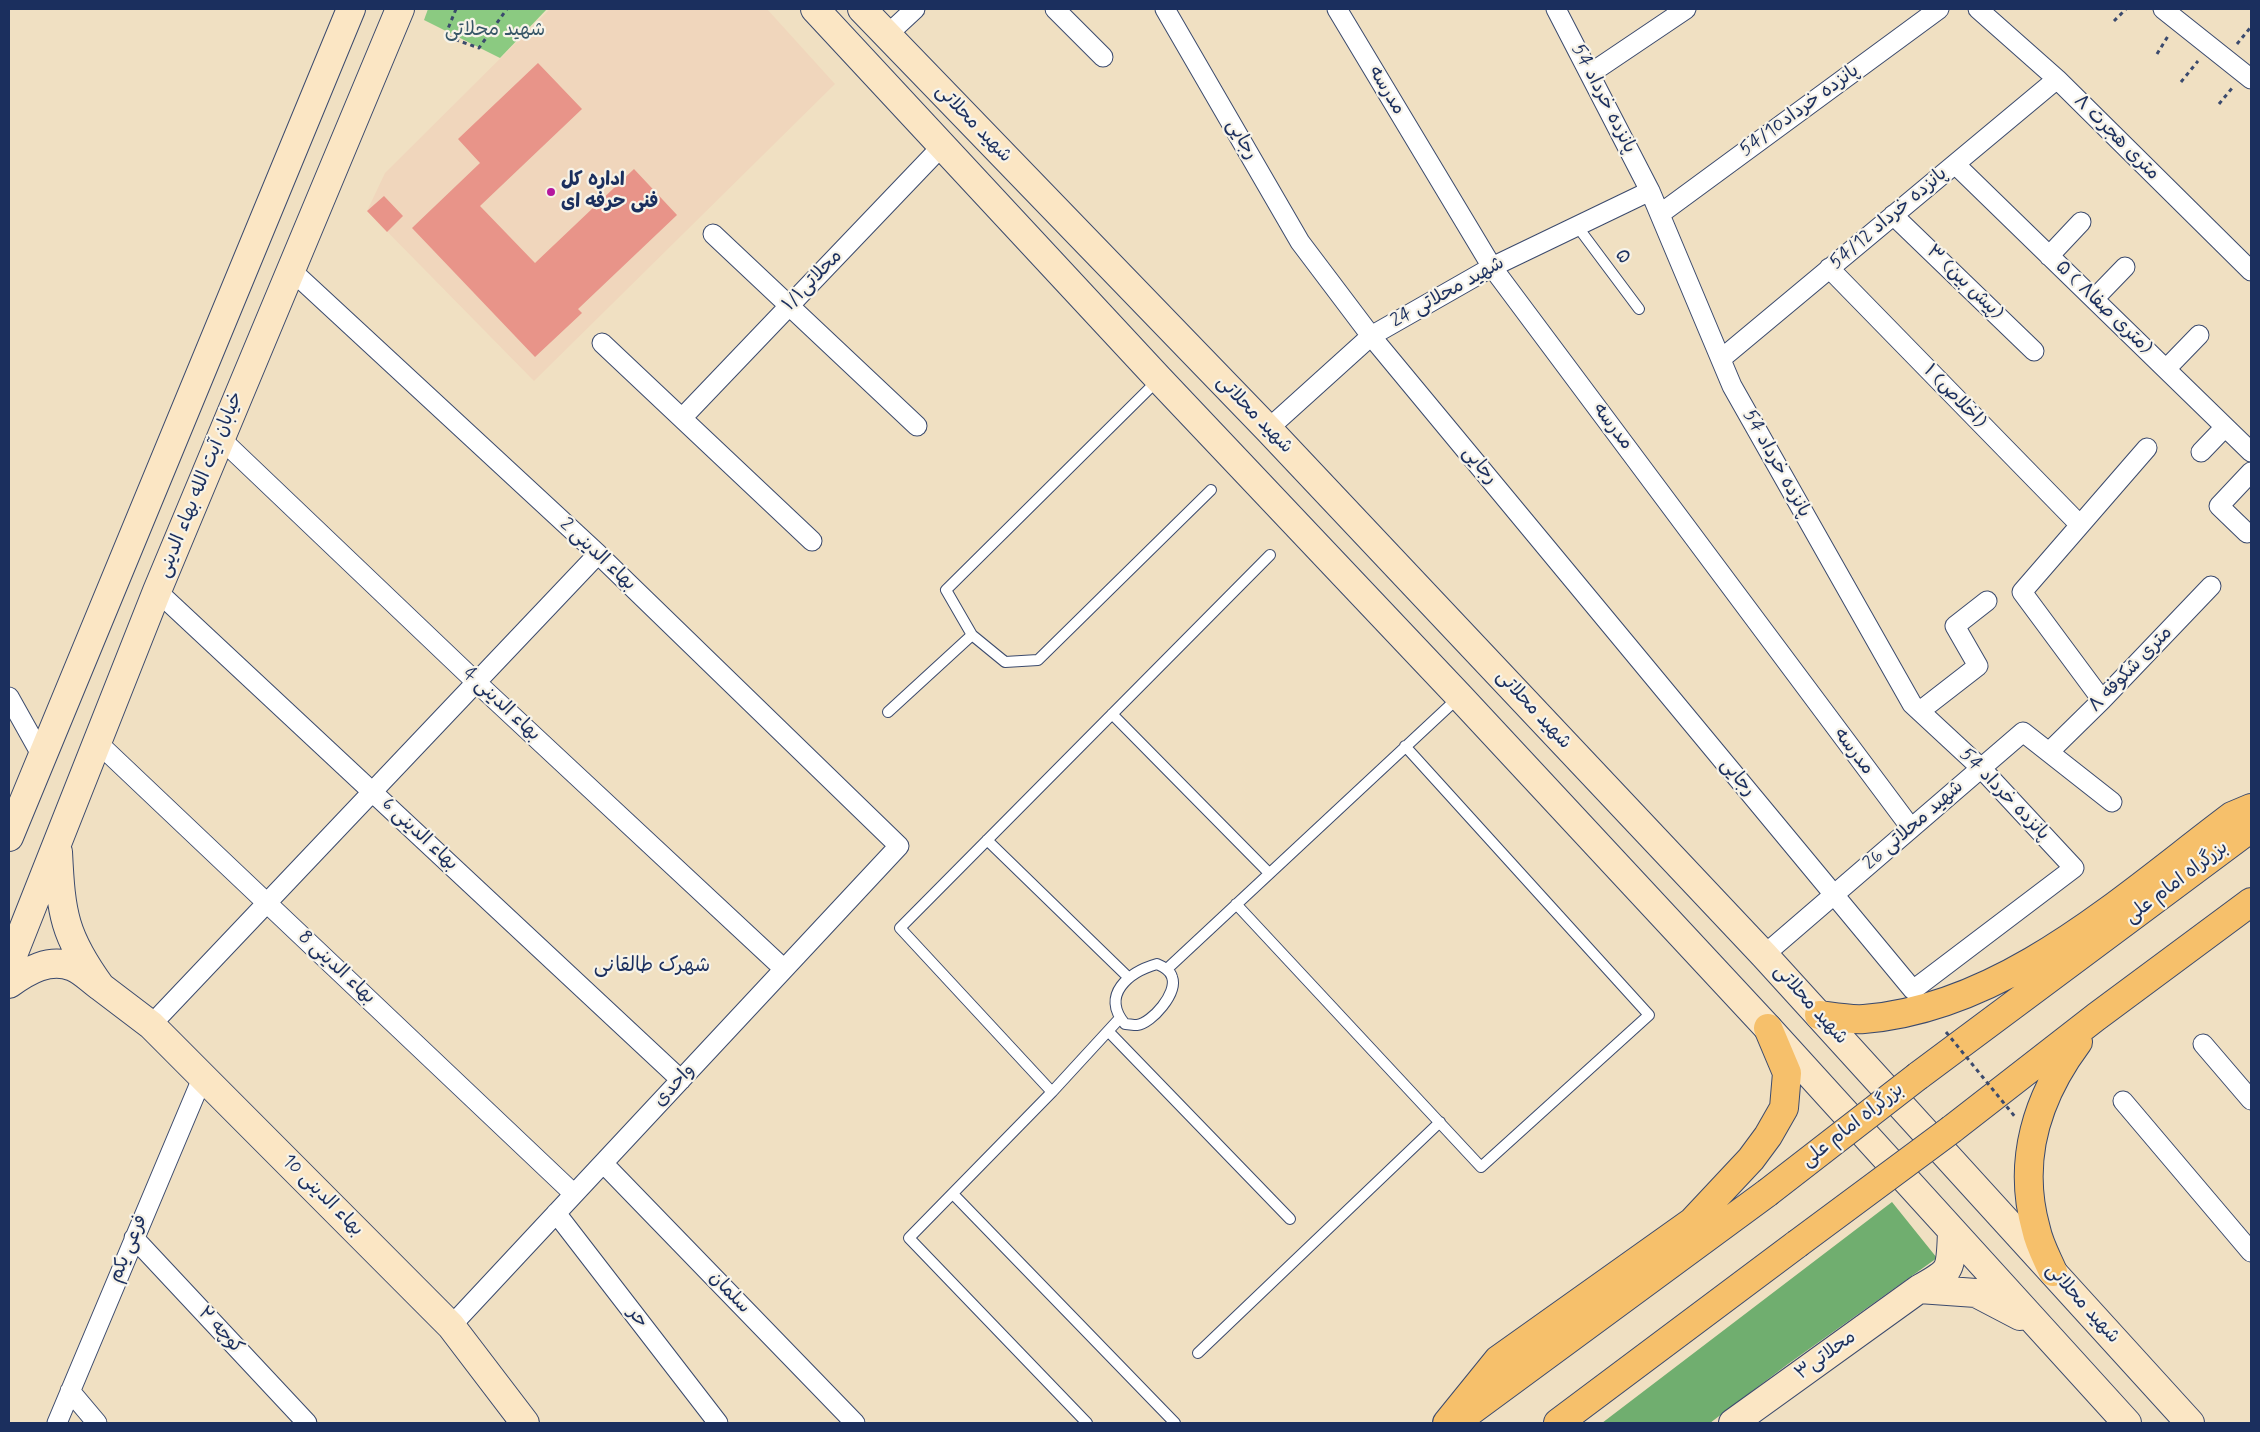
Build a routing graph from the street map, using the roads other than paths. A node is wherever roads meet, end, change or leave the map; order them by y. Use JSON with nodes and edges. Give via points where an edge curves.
{"nodes":[{"id":1,"x":351,"y":9,"type":"edge"},
{"id":2,"x":400,"y":9,"type":"edge"},
{"id":3,"x":815,"y":9,"type":"edge"},
{"id":4,"x":862,"y":9,"type":"edge"},
{"id":5,"x":915,"y":9,"type":"edge"},
{"id":6,"x":1055,"y":9,"type":"edge"},
{"id":7,"x":1165,"y":9,"type":"edge"},
{"id":8,"x":1336,"y":9,"type":"edge"},
{"id":9,"x":1556,"y":9,"type":"edge"},
{"id":10,"x":1686,"y":9,"type":"edge"},
{"id":11,"x":1939,"y":9,"type":"edge"},
{"id":12,"x":1978,"y":9,"type":"edge"},
{"id":13,"x":2163,"y":9,"type":"edge"},
{"id":14,"x":887,"y":35,"type":"junction"},
{"id":15,"x":1103,"y":58,"type":"dead end"},
{"id":16,"x":1591,"y":73,"type":"junction"},
{"id":17,"x":2057,"y":79,"type":"junction"},
{"id":18,"x":2251,"y":79,"type":"edge"},
{"id":19,"x":943,"y":145,"type":"junction"},
{"id":20,"x":1955,"y":164,"type":"junction"},
{"id":21,"x":1650,"y":191,"type":"junction"},
{"id":22,"x":1660,"y":214,"type":"junction"},
{"id":23,"x":1893,"y":215,"type":"junction"},
{"id":24,"x":2081,"y":222,"type":"dead end"},
{"id":25,"x":1577,"y":226,"type":"junction"},
{"id":26,"x":713,"y":234,"type":"dead end"},
{"id":27,"x":2049,"y":256,"type":"junction"},
{"id":28,"x":1492,"y":267,"type":"junction"},
{"id":29,"x":2125,"y":267,"type":"dead end"},
{"id":30,"x":1829,"y":268,"type":"junction"},
{"id":31,"x":290,"y":269,"type":"junction"},
{"id":32,"x":2251,"y":271,"type":"edge"},
{"id":33,"x":2094,"y":299,"type":"junction"},
{"id":34,"x":788,"y":306,"type":"junction"},
{"id":35,"x":1639,"y":308,"type":"dead end"},
{"id":36,"x":2199,"y":335,"type":"dead end"},
{"id":37,"x":1371,"y":336,"type":"junction"},
{"id":38,"x":602,"y":343,"type":"dead end"},
{"id":39,"x":2034,"y":351,"type":"dead end"},
{"id":40,"x":1721,"y":359,"type":"junction"},
{"id":41,"x":2166,"y":369,"type":"junction"},
{"id":42,"x":1159,"y":379,"type":"junction"},
{"id":43,"x":683,"y":417,"type":"junction"},
{"id":44,"x":917,"y":426,"type":"dead end"},
{"id":45,"x":2225,"y":427,"type":"junction"},
{"id":46,"x":1268,"y":429,"type":"junction"},
{"id":47,"x":220,"y":438,"type":"junction"},
{"id":48,"x":2147,"y":448,"type":"dead end"},
{"id":49,"x":2201,"y":452,"type":"dead end"},
{"id":50,"x":2251,"y":452,"type":"edge"},
{"id":51,"x":2251,"y":472,"type":"edge"},
{"id":52,"x":1212,"y":490,"type":"dead end"},
{"id":53,"x":2080,"y":525,"type":"junction"},
{"id":54,"x":2247,"y":533,"type":"dead end"},
{"id":55,"x":812,"y":541,"type":"dead end"},
{"id":56,"x":598,"y":554,"type":"junction"},
{"id":57,"x":1270,"y":555,"type":"dead end"},
{"id":58,"x":2211,"y":586,"type":"dead end"},
{"id":59,"x":157,"y":591,"type":"junction"},
{"id":60,"x":1987,"y":601,"type":"dead end"},
{"id":61,"x":972,"y":635,"type":"junction"},
{"id":62,"x":476,"y":682,"type":"junction"},
{"id":63,"x":9,"y":697,"type":"edge"},
{"id":64,"x":1460,"y":697,"type":"junction"},
{"id":65,"x":2102,"y":700,"type":"junction"},
{"id":66,"x":1920,"y":711,"type":"junction"},
{"id":67,"x":888,"y":712,"type":"dead end"},
{"id":68,"x":1112,"y":714,"type":"junction"},
{"id":69,"x":97,"y":742,"type":"junction"},
{"id":70,"x":1405,"y":746,"type":"junction"},
{"id":71,"x":2049,"y":752,"type":"junction"},
{"id":72,"x":42,"y":756,"type":"junction"},
{"id":73,"x":1981,"y":768,"type":"junction"},
{"id":74,"x":372,"y":792,"type":"junction"},
{"id":75,"x":2112,"y":802,"type":"dead end"},
{"id":76,"x":2251,"y":808,"type":"edge"},
{"id":77,"x":1911,"y":828,"type":"junction"},
{"id":78,"x":2251,"y":828,"type":"edge"},
{"id":79,"x":9,"y":836,"type":"edge"},
{"id":80,"x":987,"y":840,"type":"junction"},
{"id":81,"x":57,"y":841,"type":"junction"},
{"id":82,"x":900,"y":846,"type":"joint"},
{"id":83,"x":2074,"y":868,"type":"joint"},
{"id":84,"x":1269,"y":873,"type":"junction"},
{"id":85,"x":1834,"y":894,"type":"junction"},
{"id":86,"x":2251,"y":902,"type":"edge"},
{"id":87,"x":267,"y":903,"type":"junction"},
{"id":88,"x":1236,"y":904,"type":"junction"},
{"id":89,"x":1764,"y":955,"type":"junction"},
{"id":90,"x":9,"y":965,"type":"edge"},
{"id":91,"x":784,"y":969,"type":"junction"},
{"id":92,"x":1167,"y":969,"type":"junction"},
{"id":93,"x":1128,"y":977,"type":"junction"},
{"id":94,"x":9,"y":984,"type":"edge"},
{"id":95,"x":101,"y":987,"type":"junction"},
{"id":96,"x":1819,"y":1016,"type":"junction"},
{"id":97,"x":2096,"y":1017,"type":"junction"},
{"id":98,"x":1120,"y":1018,"type":"junction"},
{"id":99,"x":151,"y":1026,"type":"junction"},
{"id":100,"x":1768,"y":1028,"type":"junction"},
{"id":101,"x":1108,"y":1031,"type":"junction"},
{"id":102,"x":2203,"y":1044,"type":"dead end"},
{"id":103,"x":203,"y":1076,"type":"junction"},
{"id":104,"x":681,"y":1080,"type":"junction"},
{"id":105,"x":1052,"y":1092,"type":"junction"},
{"id":106,"x":2251,"y":1100,"type":"edge"},
{"id":107,"x":2123,"y":1101,"type":"dead end"},
{"id":108,"x":1440,"y":1122,"type":"junction"},
{"id":109,"x":603,"y":1164,"type":"junction"},
{"id":110,"x":574,"y":1194,"type":"junction"},
{"id":111,"x":953,"y":1194,"type":"junction"},
{"id":112,"x":556,"y":1213,"type":"junction"},
{"id":113,"x":1290,"y":1219,"type":"dead end"},
{"id":114,"x":1952,"y":1233,"type":"junction"},
{"id":115,"x":134,"y":1238,"type":"junction"},
{"id":116,"x":2251,"y":1252,"type":"edge"},
{"id":117,"x":2053,"y":1272,"type":"junction"},
{"id":118,"x":1920,"y":1289,"type":"junction"},
{"id":119,"x":2036,"y":1324,"type":"junction"},
{"id":120,"x":451,"y":1326,"type":"junction"},
{"id":121,"x":1198,"y":1353,"type":"dead end"},
{"id":122,"x":70,"y":1391,"type":"junction"},
{"id":123,"x":57,"y":1423,"type":"edge"},
{"id":124,"x":97,"y":1423,"type":"edge"},
{"id":125,"x":307,"y":1423,"type":"edge"},
{"id":126,"x":526,"y":1423,"type":"edge"},
{"id":127,"x":718,"y":1423,"type":"edge"},
{"id":128,"x":855,"y":1423,"type":"edge"},
{"id":129,"x":1087,"y":1423,"type":"edge"},
{"id":130,"x":1175,"y":1423,"type":"edge"},
{"id":131,"x":1447,"y":1423,"type":"edge"},
{"id":132,"x":1454,"y":1423,"type":"edge"},
{"id":133,"x":1558,"y":1423,"type":"edge"},
{"id":134,"x":1733,"y":1423,"type":"edge"},
{"id":135,"x":2127,"y":1423,"type":"edge"},
{"id":136,"x":2190,"y":1423,"type":"edge"}],
"edges":[{"from":1,"to":72,"type":"main road"},
{"from":2,"to":31,"type":"main road","name":"خیابان آیت الله بهاء الدینی"},
{"from":3,"to":19,"type":"main road","name":"شهید محلاتی"},
{"from":4,"to":14,"type":"main road","name":"شهید محلاتی"},
{"from":5,"to":14,"type":"street"},
{"from":6,"to":15,"type":"street"},
{"from":7,"to":37,"type":"street","name":"رجایی","via":[[1300,242]]},
{"from":8,"to":28,"type":"street","name":"مدرسه"},
{"from":9,"to":16,"type":"street","name":"پانزده خرداد 54"},
{"from":10,"to":16,"type":"street"},
{"from":11,"to":22,"type":"street","name":"پانزده خرداد54/10"},
{"from":12,"to":17,"type":"street","name":"۸ متری هجرت"},
{"from":13,"to":18,"type":"street"},
{"from":14,"to":46,"type":"main road","name":"شهید محلاتی"},
{"from":16,"to":21,"type":"street","name":"پانزده خرداد 54"},
{"from":17,"to":20,"type":"street","name":"پانزده خرداد 54/12"},
{"from":17,"to":32,"type":"street","name":"۸ متری هجرت"},
{"from":19,"to":34,"type":"street","name":"محلاتی۱/۱"},
{"from":19,"to":42,"type":"main road","name":"شهید محلاتی"},
{"from":20,"to":23,"type":"street","name":"پانزده خرداد 54/12"},
{"from":20,"to":27,"type":"street","name":"۵ ( ۸متری صفا)"},
{"from":21,"to":22,"type":"street","name":"پانزده خرداد 54"},
{"from":21,"to":25,"type":"street","name":"شهید محلاتی 24"},
{"from":22,"to":40,"type":"street","name":"پانزده خرداد 54"},
{"from":23,"to":30,"type":"street","name":"پانزده خرداد 54/12"},
{"from":23,"to":39,"type":"street","name":"۳ (پیش بین)"},
{"from":24,"to":27,"type":"street"},
{"from":25,"to":28,"type":"street","name":"شهید محلاتی 24"},
{"from":25,"to":35,"type":"lane","name":"۵"},
{"from":26,"to":34,"type":"street"},
{"from":27,"to":33,"type":"street","name":"۵ ( ۸متری صفا)"},
{"from":28,"to":37,"type":"street","name":"شهید محلاتی 24"},
{"from":28,"to":77,"type":"street","name":"مدرسه"},
{"from":29,"to":33,"type":"street"},
{"from":30,"to":40,"type":"street","name":"پانزده خرداد 54/12"},
{"from":30,"to":53,"type":"street","name":"۱ (اخلاص)"},
{"from":31,"to":47,"type":"main road","name":"خیابان آیت الله بهاء الدینی"},
{"from":31,"to":56,"type":"street","name":"بهاء الدینی 2"},
{"from":33,"to":41,"type":"street","name":"۵ ( ۸متری صفا)"},
{"from":34,"to":43,"type":"street","name":"محلاتی۱/۱"},
{"from":34,"to":44,"type":"street"},
{"from":36,"to":41,"type":"street"},
{"from":37,"to":46,"type":"street","name":"شهید محلاتی 24"},
{"from":37,"to":85,"type":"street","name":"رجایی"},
{"from":38,"to":43,"type":"street"},
{"from":40,"to":66,"type":"street","name":"پانزده خرداد 54","via":[[1732,386],[1912,704]]},
{"from":41,"to":45,"type":"street","name":"۵ ( ۸متری صفا)"},
{"from":42,"to":61,"type":"lane","via":[[946,590]]},
{"from":42,"to":64,"type":"main road","name":"شهید محلاتی"},
{"from":43,"to":55,"type":"street"},
{"from":45,"to":49,"type":"street"},
{"from":45,"to":50,"type":"street","name":"۵ ( ۸متری صفا)"},
{"from":46,"to":89,"type":"main road","name":"شهید محلاتی"},
{"from":47,"to":59,"type":"main road","name":"خیابان آیت الله بهاء الدینی"},
{"from":47,"to":62,"type":"street","name":"بهاء الدینی 4"},
{"from":48,"to":53,"type":"street"},
{"from":51,"to":54,"type":"street","via":[[2219,506]]},
{"from":52,"to":61,"type":"lane","via":[[1038,660],[1005,662]]},
{"from":53,"to":65,"type":"street","via":[[2022,592]]},
{"from":56,"to":62,"type":"street"},
{"from":56,"to":82,"type":"street","name":"بهاء الدینی 2"},
{"from":57,"to":68,"type":"lane"},
{"from":58,"to":65,"type":"street","name":"۸ متری شکوفه"},
{"from":59,"to":69,"type":"main road","name":"خیابان آیت الله بهاء الدینی"},
{"from":59,"to":74,"type":"street","name":"بهاء الدینی 6"},
{"from":60,"to":66,"type":"street","via":[[1954,626],[1978,666]]},
{"from":61,"to":67,"type":"lane"},
{"from":62,"to":74,"type":"street"},
{"from":62,"to":91,"type":"street","name":"بهاء الدینی 4"},
{"from":63,"to":72,"type":"street"},
{"from":64,"to":70,"type":"lane"},
{"from":64,"to":100,"type":"main road","name":"شهید محلاتی"},
{"from":65,"to":71,"type":"street","name":"۸ متری شکوفه"},
{"from":66,"to":73,"type":"street","name":"پانزده خرداد 54"},
{"from":68,"to":80,"type":"lane"},
{"from":68,"to":84,"type":"lane"},
{"from":69,"to":81,"type":"main road","name":"خیابان آیت الله بهاء الدینی"},
{"from":69,"to":87,"type":"street","name":"بهاء الدینی 8"},
{"from":70,"to":84,"type":"lane"},
{"from":70,"to":108,"type":"lane","via":[[1650,1015],[1482,1167]]},
{"from":71,"to":73,"type":"street","name":"شهید محلاتی 26","via":[[2023,732]]},
{"from":71,"to":75,"type":"street","name":"شهید محلاتی 26"},
{"from":72,"to":79,"type":"main road"},
{"from":73,"to":77,"type":"street","name":"شهید محلاتی 26"},
{"from":73,"to":83,"type":"street","name":"پانزده خرداد 54"},
{"from":74,"to":87,"type":"street"},
{"from":74,"to":104,"type":"street","name":"بهاء الدینی 6"},
{"from":76,"to":96,"type":"highway","via":[[2232,816],[2083,928],[1995,982],[1956,999],[1882,1016],[1862,1019]]},
{"from":77,"to":85,"type":"street","name":"شهید محلاتی 26"},
{"from":78,"to":132,"type":"highway","name":"بزرگراه امام علی","bridge":true,"via":[[1767,1193]]},
{"from":80,"to":93,"type":"lane"},
{"from":80,"to":105,"type":"lane","via":[[900,928]]},
{"from":81,"to":90,"type":"main road","name":"خیابان آیت الله بهاء الدینی"},
{"from":81,"to":95,"type":"main road","via":[[64,920],[72,942]]},
{"from":82,"to":91,"type":"street","name":"واحدی"},
{"from":83,"to":85,"type":"street","name":"رجایی","via":[[1913,990]]},
{"from":84,"to":88,"type":"lane"},
{"from":85,"to":89,"type":"street","name":"شهید محلاتی 26"},
{"from":86,"to":97,"type":"highway"},
{"from":87,"to":99,"type":"street"},
{"from":87,"to":110,"type":"street","name":"بهاء الدینی 8"},
{"from":88,"to":92,"type":"lane"},
{"from":88,"to":108,"type":"lane"},
{"from":89,"to":96,"type":"main road","name":"شهید محلاتی"},
{"from":91,"to":104,"type":"street","name":"واحدی"},
{"from":92,"to":93,"type":"lane","via":[[1157,964]]},
{"from":92,"to":98,"type":"lane","via":[[1173,987],[1167,1001],[1137,1025],[1125,1024]]},
{"from":93,"to":98,"type":"lane","via":[[1116,1000],[1116,1012]]},
{"from":94,"to":95,"type":"main road","name":"بهاء الدینی 10","via":[[34,968],[54,962],[73,967]]},
{"from":95,"to":99,"type":"main road","name":"بهاء الدینی 10"},
{"from":96,"to":117,"type":"main road","name":"شهید محلاتی"},
{"from":97,"to":117,"type":"highway","via":[[2067,1056],[2045,1096],[2032,1139],[2028,1184],[2036,1230]]},
{"from":97,"to":133,"type":"highway","bridge":true,"via":[[1952,1129]]},
{"from":98,"to":101,"type":"lane"},
{"from":99,"to":103,"type":"main road","name":"بهاء الدینی 10"},
{"from":100,"to":114,"type":"main road","name":"شهید محلاتی"},
{"from":100,"to":131,"type":"highway","via":[[1787,1073],[1784,1108],[1750,1159],[1692,1222],[1498,1360]]},
{"from":101,"to":105,"type":"lane"},
{"from":101,"to":113,"type":"lane"},
{"from":102,"to":106,"type":"street"},
{"from":103,"to":115,"type":"street","name":"فرعی یکم"},
{"from":103,"to":120,"type":"main road","name":"بهاء الدینی 10"},
{"from":104,"to":109,"type":"street","name":"واحدی"},
{"from":105,"to":111,"type":"lane"},
{"from":107,"to":116,"type":"street"},
{"from":108,"to":121,"type":"lane"},
{"from":109,"to":110,"type":"street","name":"واحدی"},
{"from":109,"to":128,"type":"street","name":"سلمان"},
{"from":110,"to":112,"type":"street","name":"واحدی"},
{"from":111,"to":129,"type":"lane","via":[[910,1238]]},
{"from":111,"to":130,"type":"lane"},
{"from":112,"to":120,"type":"street","name":"واحدی"},
{"from":112,"to":127,"type":"street","name":"حر"},
{"from":114,"to":118,"type":"main road","name":"محلاتی۳","via":[[1950,1264],[1944,1275]]},
{"from":114,"to":119,"type":"main road","name":"شهید محلاتی"},
{"from":115,"to":122,"type":"street","name":"فرعی یکم"},
{"from":115,"to":125,"type":"street","name":"کوچه ۲"},
{"from":117,"to":136,"type":"main road","name":"شهید محلاتی"},
{"from":118,"to":119,"type":"main road","via":[[1976,1293]]},
{"from":118,"to":134,"type":"main road","name":"محلاتی۳"},
{"from":119,"to":135,"type":"main road","name":"شهید محلاتی"},
{"from":120,"to":126,"type":"main road","name":"بهاء الدینی 10"},
{"from":122,"to":123,"type":"street","name":"فرعی یکم"},
{"from":122,"to":124,"type":"street"}]}
